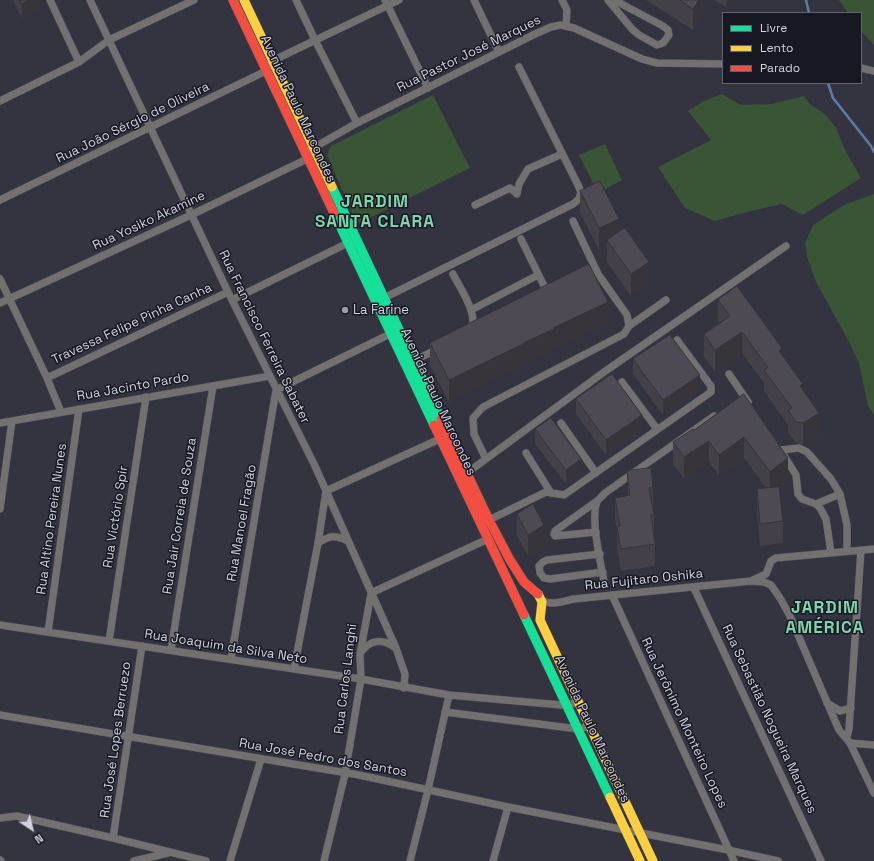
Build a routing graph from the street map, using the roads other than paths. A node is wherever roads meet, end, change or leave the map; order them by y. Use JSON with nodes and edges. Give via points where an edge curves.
{"nodes":[{"id":1,"x":50,"y":0,"type":"edge"},
{"id":2,"x":90,"y":0,"type":"edge"},
{"id":3,"x":194,"y":0,"type":"edge"},
{"id":4,"x":233,"y":0,"type":"edge"},
{"id":5,"x":244,"y":0,"type":"edge"},
{"id":6,"x":296,"y":0,"type":"edge"},
{"id":7,"x":399,"y":0,"type":"edge"},
{"id":8,"x":474,"y":0,"type":"edge"},
{"id":9,"x":562,"y":0,"type":"edge"},
{"id":10,"x":608,"y":0,"type":"edge"},
{"id":11,"x":614,"y":0,"type":"edge"},
{"id":12,"x":386,"y":3,"type":"edge"},
{"id":13,"x":566,"y":26,"type":"junction"},
{"id":14,"x":109,"y":40,"type":"junction"},
{"id":15,"x":315,"y":40,"type":"junction"},
{"id":16,"x":499,"y":52,"type":"junction"},
{"id":17,"x":272,"y":61,"type":"junction"},
{"id":18,"x":79,"y":62,"type":"junction"},
{"id":19,"x":722,"y":64,"type":"edge"},
{"id":20,"x":519,"y":67,"type":"dead end"},
{"id":21,"x":862,"y":68,"type":"edge"},
{"id":22,"x":266,"y":71,"type":"junction"},
{"id":23,"x":874,"y":71,"type":"edge"},
{"id":24,"x":428,"y":88,"type":"junction"},
{"id":25,"x":0,"y":100,"type":"edge"},
{"id":26,"x":357,"y":123,"type":"junction"},
{"id":27,"x":151,"y":128,"type":"junction"},
{"id":28,"x":313,"y":148,"type":"junction"},
{"id":29,"x":562,"y":154,"type":"junction"},
{"id":30,"x":307,"y":159,"type":"junction"},
{"id":31,"x":0,"y":200,"type":"edge"},
{"id":32,"x":475,"y":205,"type":"dead end"},
{"id":33,"x":191,"y":215,"type":"junction"},
{"id":34,"x":573,"y":221,"type":"dead end"},
{"id":35,"x":521,"y":239,"type":"dead end"},
{"id":36,"x":352,"y":241,"type":"junction"},
{"id":37,"x":786,"y":246,"type":"dead end"},
{"id":38,"x":453,"y":274,"type":"dead end"},
{"id":39,"x":538,"y":275,"type":"junction"},
{"id":40,"x":0,"y":279,"type":"edge"},
{"id":41,"x":228,"y":292,"type":"junction"},
{"id":42,"x":10,"y":298,"type":"junction"},
{"id":43,"x":384,"y":298,"type":"junction"},
{"id":44,"x":550,"y":298,"type":"edge"},
{"id":45,"x":232,"y":300,"type":"junction"},
{"id":46,"x":666,"y":300,"type":"dead end"},
{"id":47,"x":0,"y":303,"type":"edge"},
{"id":48,"x":471,"y":310,"type":"junction"},
{"id":49,"x":629,"y":326,"type":"junction"},
{"id":50,"x":395,"y":332,"type":"junction"},
{"id":51,"x":468,"y":333,"type":"edge"},
{"id":52,"x":677,"y":340,"type":"dead end"},
{"id":53,"x":441,"y":347,"type":"edge"},
{"id":54,"x":414,"y":361,"type":"junction"},
{"id":55,"x":729,"y":374,"type":"dead end"},
{"id":56,"x":270,"y":376,"type":"junction"},
{"id":57,"x":47,"y":378,"type":"junction"},
{"id":58,"x":622,"y":382,"type":"dead end"},
{"id":59,"x":212,"y":386,"type":"junction"},
{"id":60,"x":276,"y":390,"type":"junction"},
{"id":61,"x":146,"y":397,"type":"junction"},
{"id":62,"x":751,"y":407,"type":"edge"},
{"id":63,"x":79,"y":409,"type":"junction"},
{"id":64,"x":61,"y":412,"type":"junction"},
{"id":65,"x":718,"y":413,"type":"edge"},
{"id":66,"x":12,"y":421,"type":"junction"},
{"id":67,"x":0,"y":423,"type":"edge"},
{"id":68,"x":561,"y":423,"type":"dead end"},
{"id":69,"x":657,"y":429,"type":"junction"},
{"id":70,"x":445,"y":437,"type":"junction"},
{"id":71,"x":526,"y":453,"type":"dead end"},
{"id":72,"x":486,"y":459,"type":"junction"},
{"id":73,"x":467,"y":473,"type":"junction"},
{"id":74,"x":596,"y":473,"type":"junction"},
{"id":75,"x":326,"y":491,"type":"junction"},
{"id":76,"x":551,"y":493,"type":"junction"},
{"id":77,"x":840,"y":494,"type":"junction"},
{"id":78,"x":597,"y":501,"type":"junction"},
{"id":79,"x":816,"y":504,"type":"junction"},
{"id":80,"x":0,"y":509,"type":"edge"},
{"id":81,"x":489,"y":520,"type":"junction"},
{"id":82,"x":596,"y":532,"type":"junction"},
{"id":83,"x":488,"y":539,"type":"junction"},
{"id":84,"x":348,"y":541,"type":"junction"},
{"id":85,"x":318,"y":543,"type":"junction"},
{"id":86,"x":874,"y":549,"type":"edge"},
{"id":87,"x":861,"y":550,"type":"junction"},
{"id":88,"x":847,"y":551,"type":"junction"},
{"id":89,"x":831,"y":553,"type":"junction"},
{"id":90,"x":600,"y":554,"type":"junction"},
{"id":91,"x":603,"y":572,"type":"junction"},
{"id":92,"x":751,"y":581,"type":"junction"},
{"id":93,"x":604,"y":582,"type":"dead end"},
{"id":94,"x":527,"y":586,"type":"junction"},
{"id":95,"x":694,"y":588,"type":"junction"},
{"id":96,"x":371,"y":593,"type":"junction"},
{"id":97,"x":612,"y":595,"type":"junction"},
{"id":98,"x":516,"y":598,"type":"junction"},
{"id":99,"x":541,"y":603,"type":"junction"},
{"id":100,"x":521,"y":608,"type":"junction"},
{"id":101,"x":0,"y":624,"type":"edge"},
{"id":102,"x":48,"y":632,"type":"junction"},
{"id":103,"x":109,"y":641,"type":"junction"},
{"id":104,"x":142,"y":646,"type":"junction"},
{"id":105,"x":396,"y":648,"type":"junction"},
{"id":106,"x":171,"y":650,"type":"junction"},
{"id":107,"x":360,"y":654,"type":"junction"},
{"id":108,"x":231,"y":659,"type":"junction"},
{"id":109,"x":294,"y":669,"type":"junction"},
{"id":110,"x":361,"y":679,"type":"junction"},
{"id":111,"x":404,"y":688,"type":"junction"},
{"id":112,"x":449,"y":695,"type":"junction"},
{"id":113,"x":578,"y":703,"type":"junction"},
{"id":114,"x":827,"y":703,"type":"junction"},
{"id":115,"x":567,"y":704,"type":"junction"},
{"id":116,"x":851,"y":708,"type":"junction"},
{"id":117,"x":445,"y":712,"type":"junction"},
{"id":118,"x":0,"y":715,"type":"edge"},
{"id":119,"x":590,"y":726,"type":"junction"},
{"id":120,"x":578,"y":729,"type":"junction"},
{"id":121,"x":128,"y":737,"type":"junction"},
{"id":122,"x":849,"y":740,"type":"junction"},
{"id":123,"x":874,"y":745,"type":"edge"},
{"id":124,"x":261,"y":759,"type":"junction"},
{"id":125,"x":345,"y":774,"type":"junction"},
{"id":126,"x":428,"y":790,"type":"junction"},
{"id":127,"x":874,"y":793,"type":"edge"},
{"id":128,"x":508,"y":807,"type":"junction"},
{"id":129,"x":0,"y":818,"type":"edge"},
{"id":130,"x":626,"y":830,"type":"junction"},
{"id":131,"x":640,"y":833,"type":"junction"},
{"id":132,"x":114,"y":838,"type":"junction"},
{"id":133,"x":728,"y":850,"type":"junction"},
{"id":134,"x":171,"y":852,"type":"junction"},
{"id":135,"x":180,"y":858,"type":"edge"},
{"id":136,"x":134,"y":861,"type":"edge"},
{"id":137,"x":206,"y":861,"type":"edge"},
{"id":138,"x":230,"y":861,"type":"edge"},
{"id":139,"x":324,"y":861,"type":"edge"},
{"id":140,"x":410,"y":861,"type":"edge"},
{"id":141,"x":493,"y":861,"type":"edge"},
{"id":142,"x":640,"y":861,"type":"edge"},
{"id":143,"x":653,"y":861,"type":"edge"},
{"id":144,"x":734,"y":861,"type":"edge"},
{"id":145,"x":778,"y":861,"type":"edge"},
{"id":146,"x":821,"y":861,"type":"edge"}],
"edges":[{"from":1,"to":18,"type":"street"},
{"from":2,"to":14,"type":"street","name":"Rua Francisco Ferreira Sabater"},
{"from":3,"to":14,"type":"street"},
{"from":4,"to":22,"type":"street","name":"Avenida Paulo Marcondes"},
{"from":5,"to":17,"type":"street","name":"Avenida Paulo Marcondes"},
{"from":6,"to":15,"type":"street"},
{"from":7,"to":12,"type":"street"},
{"from":8,"to":16,"type":"street"},
{"from":9,"to":13,"type":"street","via":[[567,10]]},
{"from":10,"to":11,"type":"street","via":[[632,29],[657,45],[663,43],[669,35],[668,30]]},
{"from":12,"to":15,"type":"street"},
{"from":12,"to":24,"type":"street"},
{"from":13,"to":16,"type":"street","name":"Rua Pastor José Marques","via":[[551,27]]},
{"from":13,"to":19,"type":"street","name":"Rua Pastor José Marques","via":[[657,63]]},
{"from":14,"to":18,"type":"street"},
{"from":14,"to":27,"type":"street","name":"Rua Francisco Ferreira Sabater"},
{"from":15,"to":17,"type":"street"},
{"from":15,"to":26,"type":"street"},
{"from":16,"to":24,"type":"street","name":"Rua Pastor José Marques"},
{"from":17,"to":22,"type":"street"},
{"from":17,"to":28,"type":"street","name":"Avenida Paulo Marcondes"},
{"from":18,"to":25,"type":"street"},
{"from":20,"to":29,"type":"street"},
{"from":21,"to":23,"type":"street"},
{"from":22,"to":27,"type":"street","name":"Rua João Sérgio de Oliveira"},
{"from":22,"to":30,"type":"street","name":"Avenida Paulo Marcondes"},
{"from":24,"to":26,"type":"street","name":"Rua Pastor José Marques"},
{"from":26,"to":28,"type":"street","name":"Rua Pastor José Marques"},
{"from":27,"to":31,"type":"street","name":"Rua João Sérgio de Oliveira"},
{"from":27,"to":33,"type":"street","name":"Rua Francisco Ferreira Sabater"},
{"from":28,"to":30,"type":"street"},
{"from":28,"to":36,"type":"street","name":"Avenida Paulo Marcondes"},
{"from":29,"to":32,"type":"street","via":[[528,169],[516,194],[510,188]]},
{"from":29,"to":43,"type":"street","via":[[581,192],[579,200]]},
{"from":30,"to":33,"type":"street","name":"Rua Yosiko Akamine"},
{"from":30,"to":36,"type":"street","name":"Avenida Paulo Marcondes"},
{"from":33,"to":41,"type":"street","name":"Rua Francisco Ferreira Sabater"},
{"from":33,"to":42,"type":"street","name":"Rua Yosiko Akamine"},
{"from":34,"to":49,"type":"street","via":[[598,274],[628,315]]},
{"from":35,"to":39,"type":"street"},
{"from":36,"to":43,"type":"street","name":"Avenida Paulo Marcondes"},
{"from":36,"to":45,"type":"street"},
{"from":36,"to":50,"type":"street","name":"Avenida Paulo Marcondes"},
{"from":37,"to":72,"type":"street","via":[[604,372]]},
{"from":38,"to":48,"type":"street"},
{"from":39,"to":44,"type":"street"},
{"from":39,"to":48,"type":"street"},
{"from":40,"to":42,"type":"street"},
{"from":41,"to":45,"type":"street","name":"Rua Francisco Ferreira Sabater"},
{"from":41,"to":57,"type":"street","name":"Travessa Felipe Pinha Canha"},
{"from":42,"to":47,"type":"street","name":"Rua Yosiko Akamine"},
{"from":42,"to":57,"type":"street"},
{"from":43,"to":50,"type":"street","name":"Avenida Paulo Marcondes"},
{"from":45,"to":56,"type":"street","name":"Rua Francisco Ferreira Sabater"},
{"from":46,"to":49,"type":"street"},
{"from":48,"to":51,"type":"street","via":[[474,319]]},
{"from":49,"to":72,"type":"street","via":[[624,334],[483,407],[473,418],[474,434]]},
{"from":50,"to":54,"type":"street","name":"Avenida Paulo Marcondes"},
{"from":50,"to":60,"type":"street"},
{"from":50,"to":70,"type":"street","name":"Avenida Paulo Marcondes"},
{"from":52,"to":69,"type":"street","via":[[711,386],[711,392]]},
{"from":53,"to":54,"type":"street"},
{"from":54,"to":70,"type":"street","name":"Avenida Paulo Marcondes"},
{"from":55,"to":62,"type":"street","via":[[740,397]]},
{"from":56,"to":59,"type":"street","name":"Rua Jacinto Pardo"},
{"from":56,"to":60,"type":"street","name":"Rua Francisco Ferreira Sabater"},
{"from":57,"to":64,"type":"street"},
{"from":58,"to":69,"type":"street"},
{"from":59,"to":61,"type":"street","name":"Rua Jacinto Pardo"},
{"from":59,"to":106,"type":"street","name":"Rua Jair Correia de Souza"},
{"from":60,"to":75,"type":"street","name":"Rua Francisco Ferreira Sabater"},
{"from":60,"to":108,"type":"street","name":"Rua Manoel Fragão"},
{"from":61,"to":63,"type":"street","name":"Rua Jacinto Pardo"},
{"from":61,"to":103,"type":"street","name":"Rua Victório Spir"},
{"from":63,"to":64,"type":"street","name":"Rua Jacinto Pardo"},
{"from":63,"to":102,"type":"street","name":"Rua Altino Pereira Nunes"},
{"from":64,"to":66,"type":"street","name":"Rua Jacinto Pardo"},
{"from":65,"to":78,"type":"street"},
{"from":66,"to":67,"type":"street","name":"Rua Jacinto Pardo"},
{"from":66,"to":80,"type":"street"},
{"from":68,"to":74,"type":"street"},
{"from":69,"to":74,"type":"street"},
{"from":70,"to":73,"type":"street","name":"Avenida Paulo Marcondes"},
{"from":70,"to":75,"type":"street"},
{"from":70,"to":83,"type":"street","name":"Avenida Paulo Marcondes"},
{"from":71,"to":76,"type":"street"},
{"from":72,"to":73,"type":"street"},
{"from":73,"to":81,"type":"street","name":"Avenida Paulo Marcondes"},
{"from":74,"to":76,"type":"street","via":[[564,495]]},
{"from":75,"to":84,"type":"street","name":"Rua Francisco Ferreira Sabater"},
{"from":75,"to":85,"type":"street"},
{"from":76,"to":81,"type":"street","via":[[546,492]]},
{"from":77,"to":79,"type":"street"},
{"from":77,"to":79,"type":"street","via":[[831,479],[807,452],[799,448],[778,447],[796,475],[798,494],[802,499]]},
{"from":77,"to":88,"type":"street","via":[[847,525]]},
{"from":78,"to":82,"type":"street"},
{"from":78,"to":82,"type":"street","via":[[554,534],[555,536]]},
{"from":79,"to":89,"type":"street","via":[[826,519]]},
{"from":81,"to":94,"type":"street","name":"Avenida Paulo Marcondes"},
{"from":82,"to":90,"type":"street"},
{"from":83,"to":96,"type":"street"},
{"from":83,"to":98,"type":"street","name":"Avenida Paulo Marcondes"},
{"from":84,"to":85,"type":"street","via":[[333,537],[325,538]]},
{"from":84,"to":96,"type":"street","name":"Rua Francisco Ferreira Sabater"},
{"from":85,"to":109,"type":"street"},
{"from":86,"to":87,"type":"street"},
{"from":87,"to":88,"type":"street"},
{"from":87,"to":116,"type":"street"},
{"from":88,"to":89,"type":"street"},
{"from":89,"to":92,"type":"street","via":[[771,560],[766,574]]},
{"from":90,"to":91,"type":"street"},
{"from":90,"to":91,"type":"street","via":[[547,560],[539,566],[544,578],[550,579]]},
{"from":91,"to":93,"type":"street"},
{"from":92,"to":95,"type":"street","name":"Rua Fujitaro Oshika"},
{"from":92,"to":114,"type":"street","via":[[768,584],[773,588],[789,614]]},
{"from":94,"to":98,"type":"street","via":[[516,591]]},
{"from":94,"to":99,"type":"street","name":"Avenida Paulo Marcondes","via":[[532,588]]},
{"from":95,"to":97,"type":"street","name":"Rua Fujitaro Oshika"},
{"from":95,"to":146,"type":"street","name":"Rua Sebastião Nogueira Marques"},
{"from":96,"to":105,"type":"street","name":"Rua Francisco Ferreira Sabater"},
{"from":96,"to":107,"type":"street","name":"Rua Carlos Langhi"},
{"from":97,"to":99,"type":"street","name":"Rua Fujitaro Oshika"},
{"from":97,"to":133,"type":"street","name":"Rua Jerônimo Monteiro Lopes"},
{"from":98,"to":100,"type":"street","name":"Avenida Paulo Marcondes"},
{"from":99,"to":100,"type":"street","via":[[537,612],[531,615]]},
{"from":99,"to":113,"type":"street","name":"Avenida Paulo Marcondes","via":[[540,620]]},
{"from":100,"to":115,"type":"street","name":"Avenida Paulo Marcondes"},
{"from":101,"to":102,"type":"street","name":"Rua Joaquim da Silva Neto"},
{"from":102,"to":103,"type":"street","name":"Rua Joaquim da Silva Neto"},
{"from":103,"to":104,"type":"street","name":"Rua Joaquim da Silva Neto"},
{"from":104,"to":106,"type":"street","name":"Rua Joaquim da Silva Neto"},
{"from":104,"to":121,"type":"street","name":"Rua José Lopes Berruezo"},
{"from":105,"to":107,"type":"street","via":[[387,642],[372,642],[365,646]]},
{"from":105,"to":111,"type":"street","name":"Rua Francisco Ferreira Sabater","via":[[405,674]]},
{"from":106,"to":108,"type":"street","name":"Rua Joaquim da Silva Neto"},
{"from":107,"to":110,"type":"street","name":"Rua Carlos Langhi"},
{"from":108,"to":109,"type":"street","name":"Rua Joaquim da Silva Neto"},
{"from":109,"to":110,"type":"street","name":"Rua Joaquim da Silva Neto"},
{"from":110,"to":111,"type":"street","name":"Rua Joaquim da Silva Neto"},
{"from":110,"to":125,"type":"street","name":"Rua Carlos Langhi"},
{"from":111,"to":112,"type":"street","name":"Rua Joaquim da Silva Neto"},
{"from":112,"to":115,"type":"street","name":"Rua Joaquim da Silva Neto"},
{"from":112,"to":117,"type":"street"},
{"from":113,"to":115,"type":"street","name":"Rua Joaquim da Silva Neto"},
{"from":113,"to":119,"type":"street","name":"Avenida Paulo Marcondes"},
{"from":114,"to":116,"type":"street","via":[[840,711]]},
{"from":114,"to":122,"type":"street","via":[[839,730]]},
{"from":115,"to":120,"type":"street","name":"Avenida Paulo Marcondes"},
{"from":116,"to":122,"type":"street"},
{"from":117,"to":120,"type":"street"},
{"from":117,"to":126,"type":"street"},
{"from":118,"to":121,"type":"street","name":"Rua José Pedro dos Santos"},
{"from":119,"to":120,"type":"street"},
{"from":119,"to":131,"type":"street","name":"Avenida Paulo Marcondes"},
{"from":120,"to":130,"type":"street","name":"Avenida Paulo Marcondes"},
{"from":121,"to":124,"type":"street","name":"Rua José Pedro dos Santos"},
{"from":121,"to":132,"type":"street","name":"Rua José Lopes Berruezo"},
{"from":122,"to":123,"type":"street"},
{"from":122,"to":127,"type":"street"},
{"from":124,"to":125,"type":"street","name":"Rua José Pedro dos Santos"},
{"from":124,"to":138,"type":"street"},
{"from":125,"to":126,"type":"street","name":"Rua José Pedro dos Santos"},
{"from":125,"to":139,"type":"street","name":"Rua Carlos Langhi"},
{"from":126,"to":128,"type":"street","name":"Rua José Pedro dos Santos"},
{"from":126,"to":140,"type":"street"},
{"from":128,"to":130,"type":"street","name":"Rua José Pedro dos Santos"},
{"from":128,"to":141,"type":"street"},
{"from":129,"to":132,"type":"street","via":[[18,816]]},
{"from":130,"to":131,"type":"street","name":"Rua José Pedro dos Santos"},
{"from":130,"to":142,"type":"street","name":"Avenida Paulo Marcondes"},
{"from":131,"to":133,"type":"street","name":"Rua José Pedro dos Santos"},
{"from":131,"to":143,"type":"street","name":"Avenida Paulo Marcondes"},
{"from":132,"to":134,"type":"street"},
{"from":133,"to":144,"type":"street","name":"Rua Jerônimo Monteiro Lopes"},
{"from":133,"to":145,"type":"street","name":"Rua José Pedro dos Santos"},
{"from":134,"to":135,"type":"street"},
{"from":134,"to":136,"type":"street"},
{"from":135,"to":137,"type":"street"}]}
